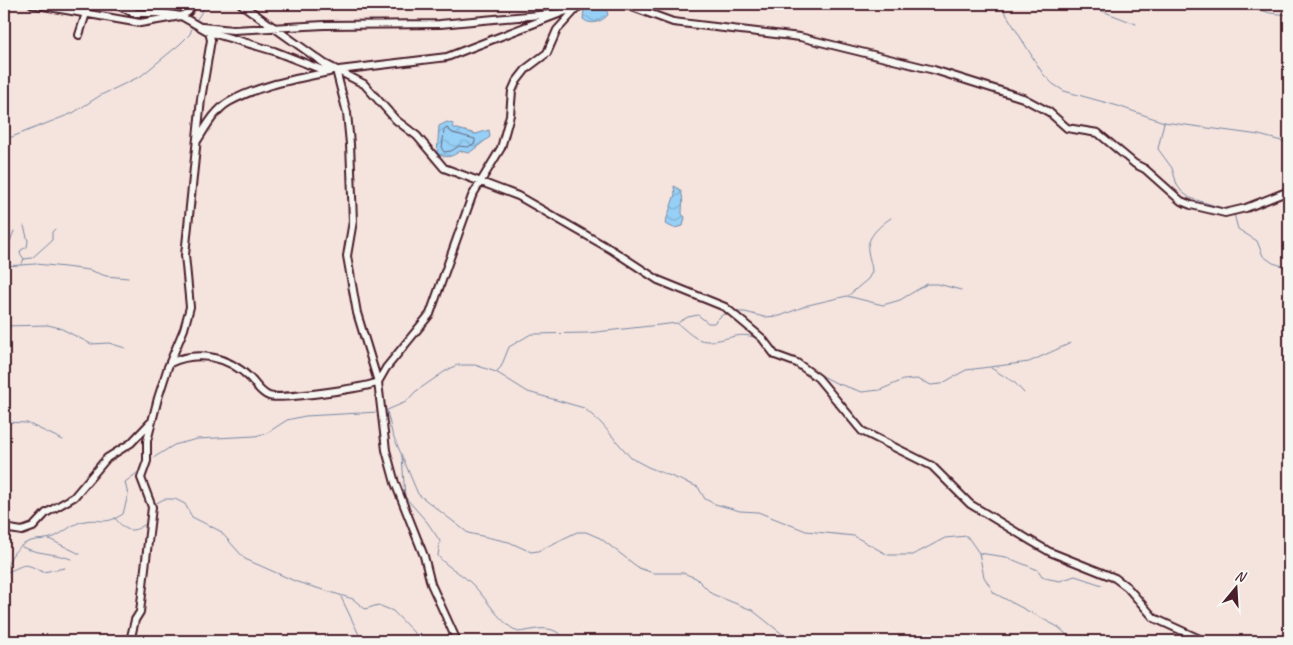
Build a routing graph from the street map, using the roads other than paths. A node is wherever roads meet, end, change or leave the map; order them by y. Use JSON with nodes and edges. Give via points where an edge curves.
{"nodes":[{"id":1,"x":32,"y":4,"type":"edge"},
{"id":2,"x":89,"y":4,"type":"edge"},
{"id":3,"x":115,"y":4,"type":"edge"},
{"id":4,"x":131,"y":4,"type":"edge"},
{"id":5,"x":156,"y":4,"type":"edge"},
{"id":6,"x":193,"y":4,"type":"edge"},
{"id":7,"x":242,"y":4,"type":"edge"},
{"id":8,"x":586,"y":4,"type":"edge"},
{"id":9,"x":624,"y":4,"type":"edge"},
{"id":10,"x":50,"y":6,"type":"edge"},
{"id":11,"x":578,"y":7,"type":"junction"},
{"id":12,"x":86,"y":12,"type":"junction"},
{"id":13,"x":132,"y":12,"type":"junction"},
{"id":14,"x":162,"y":12,"type":"junction"},
{"id":15,"x":561,"y":13,"type":"junction"},
{"id":16,"x":154,"y":14,"type":"junction"},
{"id":17,"x":181,"y":16,"type":"junction"},
{"id":18,"x":151,"y":22,"type":"junction"},
{"id":19,"x":198,"y":26,"type":"junction"},
{"id":20,"x":277,"y":28,"type":"junction"},
{"id":21,"x":209,"y":32,"type":"junction"},
{"id":22,"x":79,"y":35,"type":"dead end"},
{"id":23,"x":336,"y":70,"type":"junction"},
{"id":24,"x":197,"y":142,"type":"junction"},
{"id":25,"x":479,"y":181,"type":"junction"},
{"id":26,"x":1289,"y":191,"type":"edge"},
{"id":27,"x":170,"y":363,"type":"junction"},
{"id":28,"x":378,"y":382,"type":"junction"},
{"id":29,"x":154,"y":416,"type":"junction"},
{"id":30,"x":4,"y":528,"type":"edge"},
{"id":31,"x":130,"y":641,"type":"edge"},
{"id":32,"x":457,"y":641,"type":"edge"},
{"id":33,"x":1204,"y":641,"type":"edge"}],
"edges":[{"from":1,"to":10,"type":"street"},
{"from":2,"to":12,"type":"street"},
{"from":3,"to":13,"type":"street"},
{"from":4,"to":13,"type":"street"},
{"from":5,"to":14,"type":"street"},
{"from":6,"to":17,"type":"street"},
{"from":7,"to":20,"type":"street"},
{"from":8,"to":11,"type":"street"},
{"from":9,"to":26,"type":"street","via":[[673,22],[809,40],[934,70],[1023,98],[1049,112],[1067,128],[1098,133],[1135,164],[1146,169],[1181,201],[1191,205],[1225,213]]},
{"from":10,"to":12,"type":"street"},
{"from":11,"to":15,"type":"street"},
{"from":11,"to":25,"type":"street","via":[[557,30],[547,53],[527,68],[516,82],[501,148]]},
{"from":12,"to":18,"type":"street","via":[[128,22]]},
{"from":12,"to":22,"type":"street"},
{"from":13,"to":16,"type":"street"},
{"from":14,"to":16,"type":"street"},
{"from":14,"to":17,"type":"street"},
{"from":15,"to":20,"type":"street","via":[[440,24]]},
{"from":15,"to":23,"type":"street","via":[[447,58]]},
{"from":16,"to":18,"type":"street"},
{"from":17,"to":18,"type":"street"},
{"from":17,"to":19,"type":"street"},
{"from":19,"to":20,"type":"street","via":[[233,30]]},
{"from":19,"to":21,"type":"street"},
{"from":20,"to":23,"type":"street"},
{"from":21,"to":23,"type":"street","via":[[274,51],[320,70]]},
{"from":21,"to":24,"type":"street","via":[[211,40]]},
{"from":23,"to":24,"type":"street","via":[[282,82],[229,102],[209,122]]},
{"from":23,"to":25,"type":"street","via":[[364,84],[396,120],[417,136],[444,168]]},
{"from":23,"to":28,"type":"street","via":[[347,113],[350,144],[352,221],[347,256],[357,313]]},
{"from":24,"to":27,"type":"street","via":[[185,255],[190,307]]},
{"from":25,"to":28,"type":"street","via":[[430,314]]},
{"from":25,"to":33,"type":"street","via":[[518,196],[658,280],[725,307],[762,338],[775,355],[797,363],[818,378],[862,431],[932,466],[970,504],[1031,541],[1115,578],[1154,618]]},
{"from":27,"to":28,"type":"street","via":[[189,355],[222,360],[241,370],[262,392],[274,398],[352,389]]},
{"from":27,"to":29,"type":"street"},
{"from":28,"to":32,"type":"street","via":[[386,450],[395,483],[424,556],[431,584]]},
{"from":29,"to":30,"type":"street","via":[[147,429],[107,458],[67,502],[46,514],[33,528]]},
{"from":29,"to":31,"type":"street","via":[[141,478],[152,507],[150,533],[140,612]]}]}
